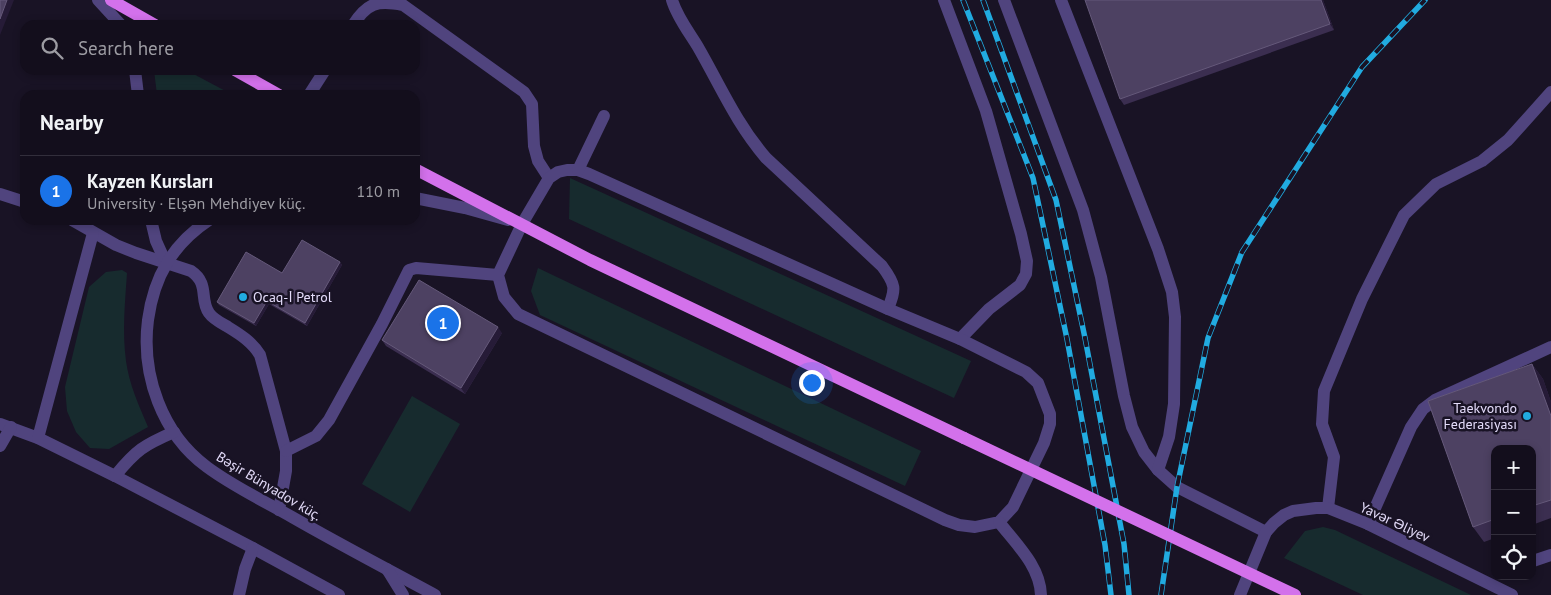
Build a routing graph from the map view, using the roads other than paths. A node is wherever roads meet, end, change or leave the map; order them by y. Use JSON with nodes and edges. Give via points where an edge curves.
{"nodes":[{"id":1,"x":98,"y":0,"type":"edge"},
{"id":2,"x":111,"y":0,"type":"edge"},
{"id":3,"x":672,"y":0,"type":"edge"},
{"id":4,"x":944,"y":0,"type":"edge"},
{"id":5,"x":1004,"y":0,"type":"edge"},
{"id":6,"x":1061,"y":0,"type":"edge"},
{"id":7,"x":116,"y":20,"type":"edge"},
{"id":8,"x":146,"y":20,"type":"edge"},
{"id":9,"x":356,"y":20,"type":"edge"},
{"id":10,"x":136,"y":75,"type":"edge"},
{"id":11,"x":244,"y":75,"type":"edge"},
{"id":12,"x":322,"y":75,"type":"edge"},
{"id":13,"x":137,"y":90,"type":"edge"},
{"id":14,"x":270,"y":90,"type":"edge"},
{"id":15,"x":312,"y":90,"type":"edge"},
{"id":16,"x":1551,"y":92,"type":"edge"},
{"id":17,"x":604,"y":116,"type":"dead end"},
{"id":18,"x":578,"y":170,"type":"junction"},
{"id":19,"x":420,"y":172,"type":"edge"},
{"id":20,"x":548,"y":178,"type":"junction"},
{"id":21,"x":0,"y":194,"type":"edge"},
{"id":22,"x":420,"y":199,"type":"edge"},
{"id":23,"x":20,"y":200,"type":"edge"},
{"id":24,"x":522,"y":224,"type":"junction"},
{"id":25,"x":80,"y":225,"type":"edge"},
{"id":26,"x":152,"y":225,"type":"edge"},
{"id":27,"x":202,"y":225,"type":"edge"},
{"id":28,"x":93,"y":233,"type":"junction"},
{"id":29,"x":166,"y":263,"type":"junction"},
{"id":30,"x":498,"y":275,"type":"junction"},
{"id":31,"x":888,"y":309,"type":"junction"},
{"id":32,"x":960,"y":339,"type":"junction"},
{"id":33,"x":1551,"y":347,"type":"edge"},
{"id":34,"x":6,"y":426,"type":"edge"},
{"id":35,"x":174,"y":432,"type":"junction"},
{"id":36,"x":38,"y":438,"type":"junction"},
{"id":37,"x":0,"y":446,"type":"edge"},
{"id":38,"x":286,"y":451,"type":"junction"},
{"id":39,"x":1158,"y":470,"type":"junction"},
{"id":40,"x":115,"y":476,"type":"junction"},
{"id":41,"x":1328,"y":508,"type":"junction"},
{"id":42,"x":279,"y":510,"type":"junction"},
{"id":43,"x":999,"y":522,"type":"junction"},
{"id":44,"x":1368,"y":524,"type":"junction"},
{"id":45,"x":1266,"y":532,"type":"junction"},
{"id":46,"x":253,"y":548,"type":"junction"},
{"id":47,"x":1551,"y":555,"type":"edge"},
{"id":48,"x":1536,"y":560,"type":"edge"},
{"id":49,"x":387,"y":569,"type":"junction"},
{"id":50,"x":336,"y":594,"type":"edge"},
{"id":51,"x":239,"y":595,"type":"edge"},
{"id":52,"x":403,"y":595,"type":"edge"},
{"id":53,"x":435,"y":595,"type":"edge"},
{"id":54,"x":1041,"y":595,"type":"edge"},
{"id":55,"x":1240,"y":595,"type":"edge"},
{"id":56,"x":1295,"y":595,"type":"edge"},
{"id":57,"x":1512,"y":595,"type":"edge"}],
"edges":[{"from":1,"to":7,"type":"street"},
{"from":2,"to":8,"type":"main road"},
{"from":3,"to":31,"type":"street","via":[[750,139],[766,158],[882,266],[892,280],[894,292]]},
{"from":4,"to":32,"type":"street","via":[[986,111],[1026,261],[1026,274],[1020,285],[989,309]]},
{"from":5,"to":39,"type":"street","via":[[1083,210],[1101,277],[1132,428]]},
{"from":6,"to":39,"type":"street","via":[[1172,292],[1174,404],[1169,437]]},
{"from":9,"to":20,"type":"street","via":[[362,11],[378,2],[403,5],[524,92],[532,104],[538,161]]},
{"from":10,"to":13,"type":"street"},
{"from":11,"to":14,"type":"main road"},
{"from":12,"to":15,"type":"street"},
{"from":16,"to":41,"type":"street","via":[[1508,140],[1482,161],[1436,184],[1404,215],[1362,299],[1324,391],[1322,424],[1334,457]]},
{"from":17,"to":18,"type":"street"},
{"from":18,"to":20,"type":"street","via":[[558,172]]},
{"from":18,"to":31,"type":"street"},
{"from":19,"to":24,"type":"main road"},
{"from":20,"to":24,"type":"street"},
{"from":21,"to":23,"type":"street"},
{"from":22,"to":24,"type":"street"},
{"from":24,"to":30,"type":"street"},
{"from":24,"to":56,"type":"main road","bridge":true,"via":[[590,260]]},
{"from":25,"to":28,"type":"street"},
{"from":26,"to":29,"type":"street"},
{"from":27,"to":29,"type":"street","name":"Bəşir Bünyadov küç.","via":[[178,246]]},
{"from":28,"to":29,"type":"street"},
{"from":28,"to":36,"type":"street"},
{"from":29,"to":35,"type":"street","name":"Bəşir Bünyadov küç.","via":[[149,310],[147,355],[155,393]]},
{"from":29,"to":38,"type":"street","via":[[199,276],[207,311],[257,350]]},
{"from":30,"to":38,"type":"street","via":[[409,270],[329,420],[316,436]]},
{"from":30,"to":43,"type":"street","via":[[504,297],[518,314],[945,520],[975,526]]},
{"from":31,"to":32,"type":"street"},
{"from":32,"to":43,"type":"street","via":[[1026,372],[1038,383],[1050,414],[1050,424],[1040,451],[1013,507]]},
{"from":33,"to":44,"type":"street","via":[[1435,400],[1423,409],[1411,428]]},
{"from":34,"to":36,"type":"street"},
{"from":34,"to":37,"type":"street"},
{"from":35,"to":40,"type":"street","via":[[147,443]]},
{"from":35,"to":42,"type":"street","name":"Bəşir Bünyadov küç.","via":[[206,466]]},
{"from":36,"to":40,"type":"street"},
{"from":38,"to":42,"type":"street"},
{"from":39,"to":45,"type":"street","via":[[1177,487]]},
{"from":40,"to":46,"type":"street"},
{"from":41,"to":44,"type":"street","name":"Yavər Əliyev"},
{"from":41,"to":45,"type":"street","name":"Yavər Əliyev","via":[[1293,511]]},
{"from":42,"to":49,"type":"street","name":"Bəşir Bünyadov küç."},
{"from":43,"to":54,"type":"street","via":[[1034,567]]},
{"from":44,"to":57,"type":"street","name":"Yavər Əliyev"},
{"from":45,"to":55,"type":"street"},
{"from":46,"to":50,"type":"street"},
{"from":46,"to":51,"type":"street"},
{"from":47,"to":48,"type":"street"},
{"from":49,"to":52,"type":"street"},
{"from":49,"to":53,"type":"street","name":"Bəşir Bünyadov küç."}]}
